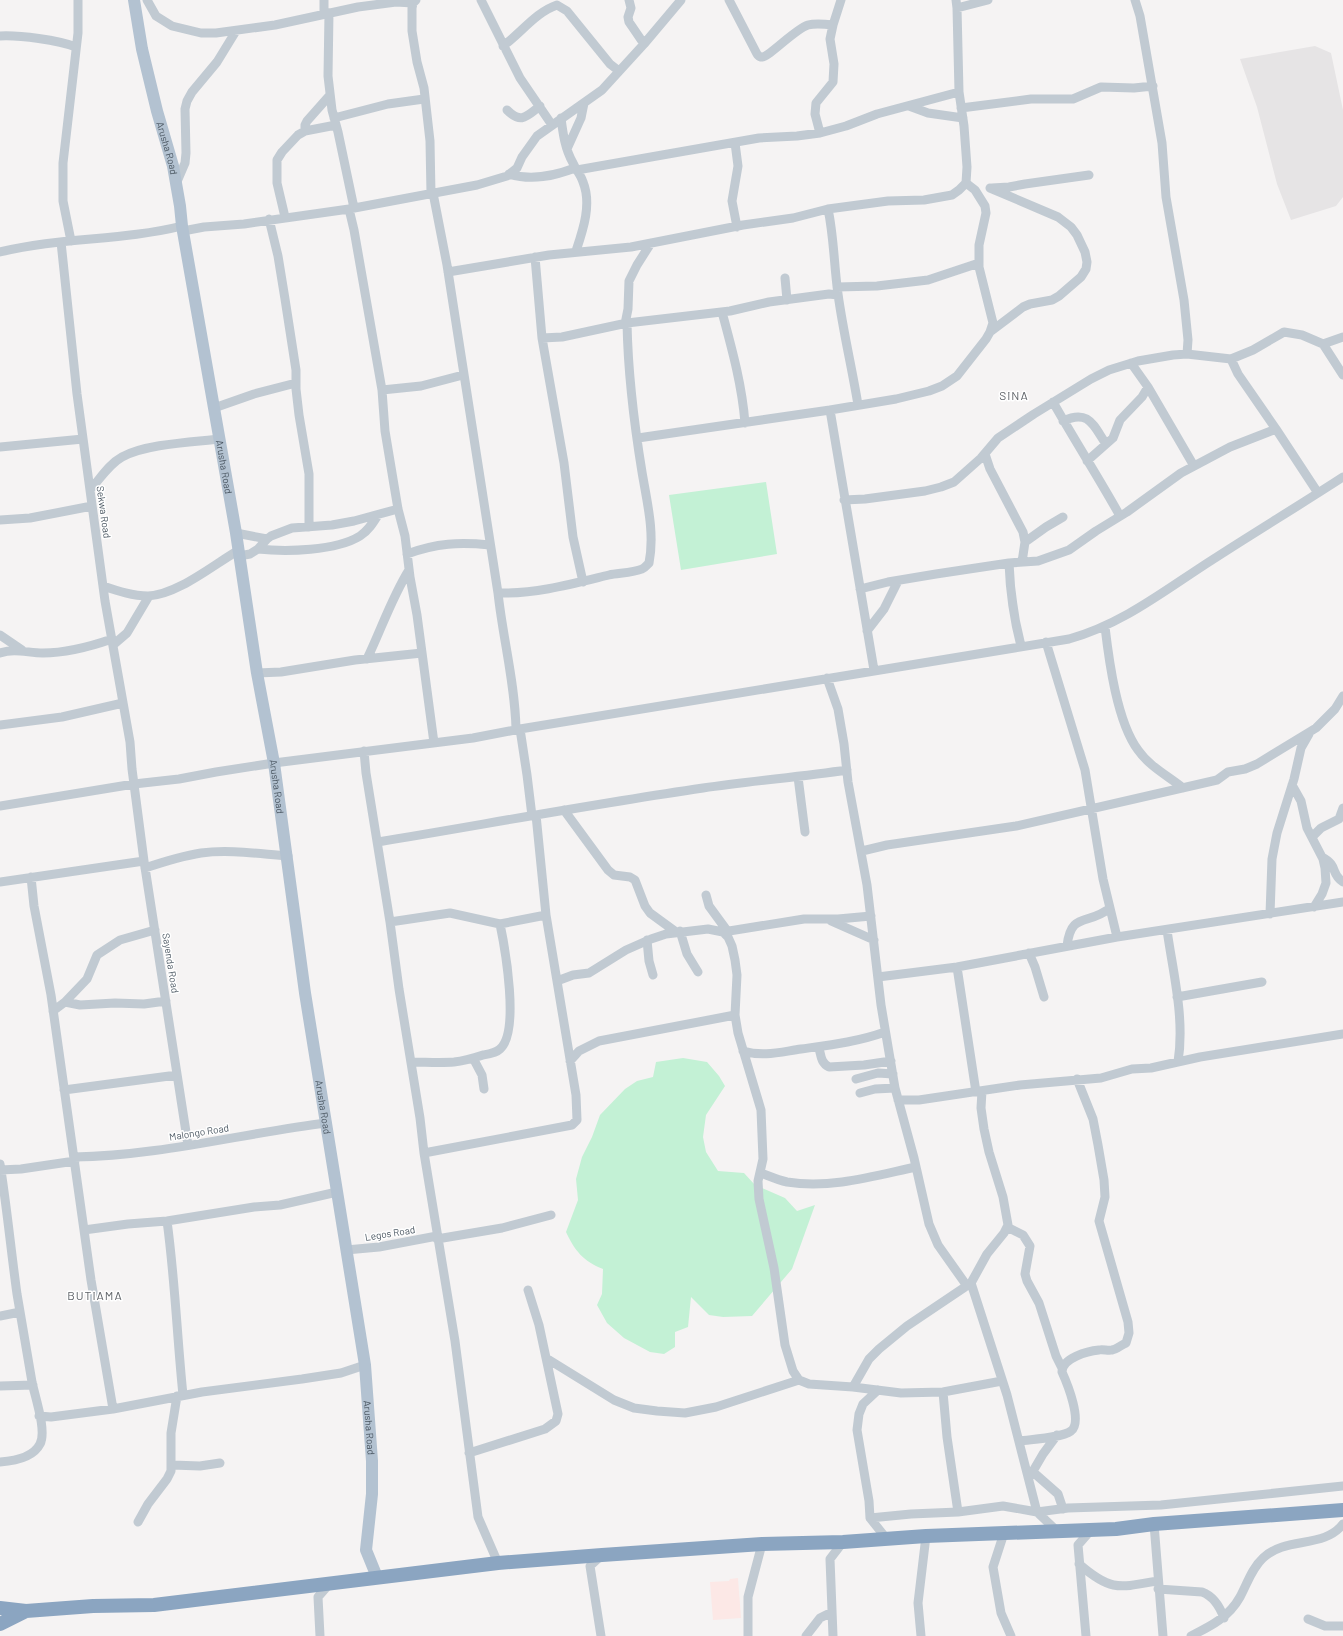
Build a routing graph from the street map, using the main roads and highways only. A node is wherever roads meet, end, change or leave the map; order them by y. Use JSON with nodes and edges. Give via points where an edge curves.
{"nodes":[{"id":1,"x":134,"y":0,"type":"edge"},
{"id":2,"x":1343,"y":1510,"type":"edge"},
{"id":3,"x":377,"y":1577,"type":"junction"},
{"id":4,"x":0,"y":1608,"type":"edge"},
{"id":5,"x":26,"y":1611,"type":"junction"},
{"id":6,"x":0,"y":1624,"type":"edge"}],
"edges":[{"from":1,"to":3,"type":"main road","name":"Arusha Road","via":[[142,49],[173,166],[274,763],[304,986],[365,1365],[372,1481],[366,1550]]},
{"from":2,"to":3,"type":"highway","via":[[1116,1529],[762,1544],[602,1555],[498,1563]]},
{"from":3,"to":5,"type":"highway","via":[[154,1605]]},
{"from":4,"to":5,"type":"highway"},
{"from":5,"to":6,"type":"highway"}]}
